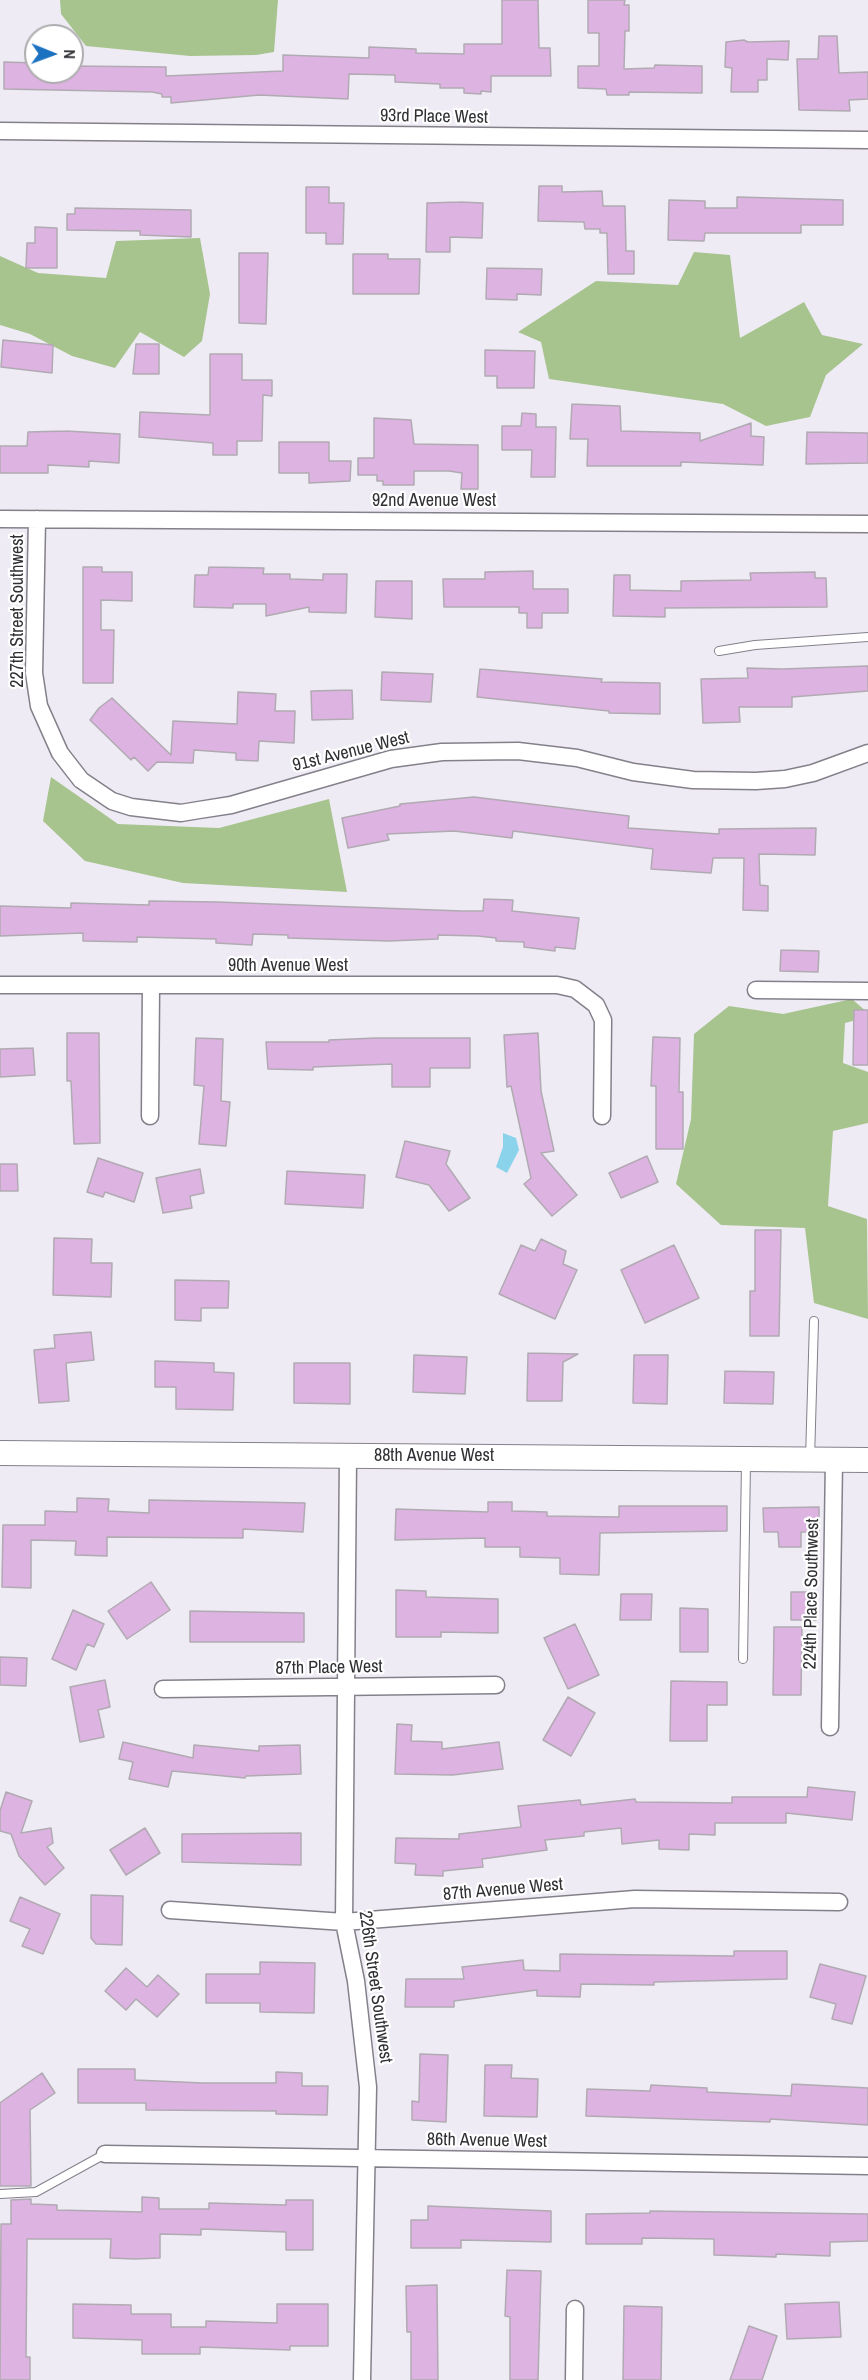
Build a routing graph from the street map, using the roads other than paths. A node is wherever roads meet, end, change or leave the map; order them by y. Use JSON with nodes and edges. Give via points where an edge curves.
{"nodes":[{"id":1,"x":0,"y":131,"type":"edge"},
{"id":2,"x":868,"y":140,"type":"edge"},
{"id":3,"x":0,"y":519,"type":"edge"},
{"id":4,"x":37,"y":519,"type":"junction"},
{"id":5,"x":868,"y":524,"type":"edge"},
{"id":6,"x":868,"y":637,"type":"edge"},
{"id":7,"x":719,"y":651,"type":"dead end"},
{"id":8,"x":51,"y":736,"type":"joint"},
{"id":9,"x":868,"y":753,"type":"edge"},
{"id":10,"x":0,"y":985,"type":"edge"},
{"id":11,"x":151,"y":986,"type":"junction"},
{"id":12,"x":756,"y":990,"type":"dead end"},
{"id":13,"x":868,"y":991,"type":"edge"},
{"id":14,"x":150,"y":1116,"type":"dead end"},
{"id":15,"x":602,"y":1116,"type":"dead end"},
{"id":16,"x":814,"y":1321,"type":"dead end"},
{"id":17,"x":0,"y":1453,"type":"edge"},
{"id":18,"x":348,"y":1456,"type":"junction"},
{"id":19,"x":746,"y":1459,"type":"junction"},
{"id":20,"x":822,"y":1460,"type":"junction"},
{"id":21,"x":868,"y":1460,"type":"edge"},
{"id":22,"x":743,"y":1659,"type":"dead end"},
{"id":23,"x":496,"y":1685,"type":"dead end"},
{"id":24,"x":346,"y":1688,"type":"junction"},
{"id":25,"x":163,"y":1689,"type":"dead end"},
{"id":26,"x":830,"y":1727,"type":"dead end"},
{"id":27,"x":839,"y":1902,"type":"dead end"},
{"id":28,"x":170,"y":1910,"type":"dead end"},
{"id":29,"x":344,"y":1922,"type":"junction"},
{"id":30,"x":105,"y":2154,"type":"joint"},
{"id":31,"x":364,"y":2159,"type":"junction"},
{"id":32,"x":868,"y":2166,"type":"edge"},
{"id":33,"x":0,"y":2194,"type":"edge"},
{"id":34,"x":575,"y":2309,"type":"dead end"},
{"id":35,"x":362,"y":2380,"type":"edge"},
{"id":36,"x":574,"y":2380,"type":"edge"}],
"edges":[{"from":1,"to":2,"type":"street","name":"93rd Place West"},
{"from":3,"to":4,"type":"street","name":"92nd Avenue West"},
{"from":4,"to":5,"type":"street","name":"92nd Avenue West"},
{"from":4,"to":8,"type":"street","name":"227th Street Southwest","via":[[34,673],[39,706]]},
{"from":6,"to":7,"type":"lane"},
{"from":8,"to":9,"type":"street","name":"91st Avenue West","via":[[81,780],[112,801],[181,813],[231,805],[391,759],[442,752],[518,751],[693,780],[745,781],[813,773]]},
{"from":10,"to":11,"type":"street","name":"90th Avenue West"},
{"from":11,"to":14,"type":"street"},
{"from":11,"to":15,"type":"street","name":"90th Avenue West","via":[[575,988],[596,1005],[603,1020]]},
{"from":12,"to":13,"type":"street"},
{"from":16,"to":20,"type":"lane"},
{"from":17,"to":18,"type":"street","name":"88th Avenue West"},
{"from":18,"to":19,"type":"street","name":"88th Avenue West"},
{"from":18,"to":24,"type":"street","name":"226th Street Southwest"},
{"from":19,"to":20,"type":"street","name":"88th Avenue West"},
{"from":19,"to":22,"type":"lane"},
{"from":20,"to":21,"type":"street","name":"88th Avenue West"},
{"from":20,"to":26,"type":"street","name":"224th Place Southwest"},
{"from":23,"to":24,"type":"street","name":"87th Place West"},
{"from":24,"to":25,"type":"street","name":"87th Place West"},
{"from":24,"to":29,"type":"street","name":"226th Street Southwest"},
{"from":27,"to":29,"type":"street","name":"87th Avenue West","via":[[635,1899]]},
{"from":28,"to":29,"type":"street","name":"87th Avenue West"},
{"from":29,"to":31,"type":"street","name":"226th Street Southwest","via":[[366,2054]]},
{"from":30,"to":31,"type":"street","name":"86th Avenue West"},
{"from":30,"to":33,"type":"lane","via":[[36,2192]]},
{"from":31,"to":32,"type":"street","name":"86th Avenue West"},
{"from":31,"to":35,"type":"street","name":"226th Street Southwest"},
{"from":34,"to":36,"type":"street"}]}
